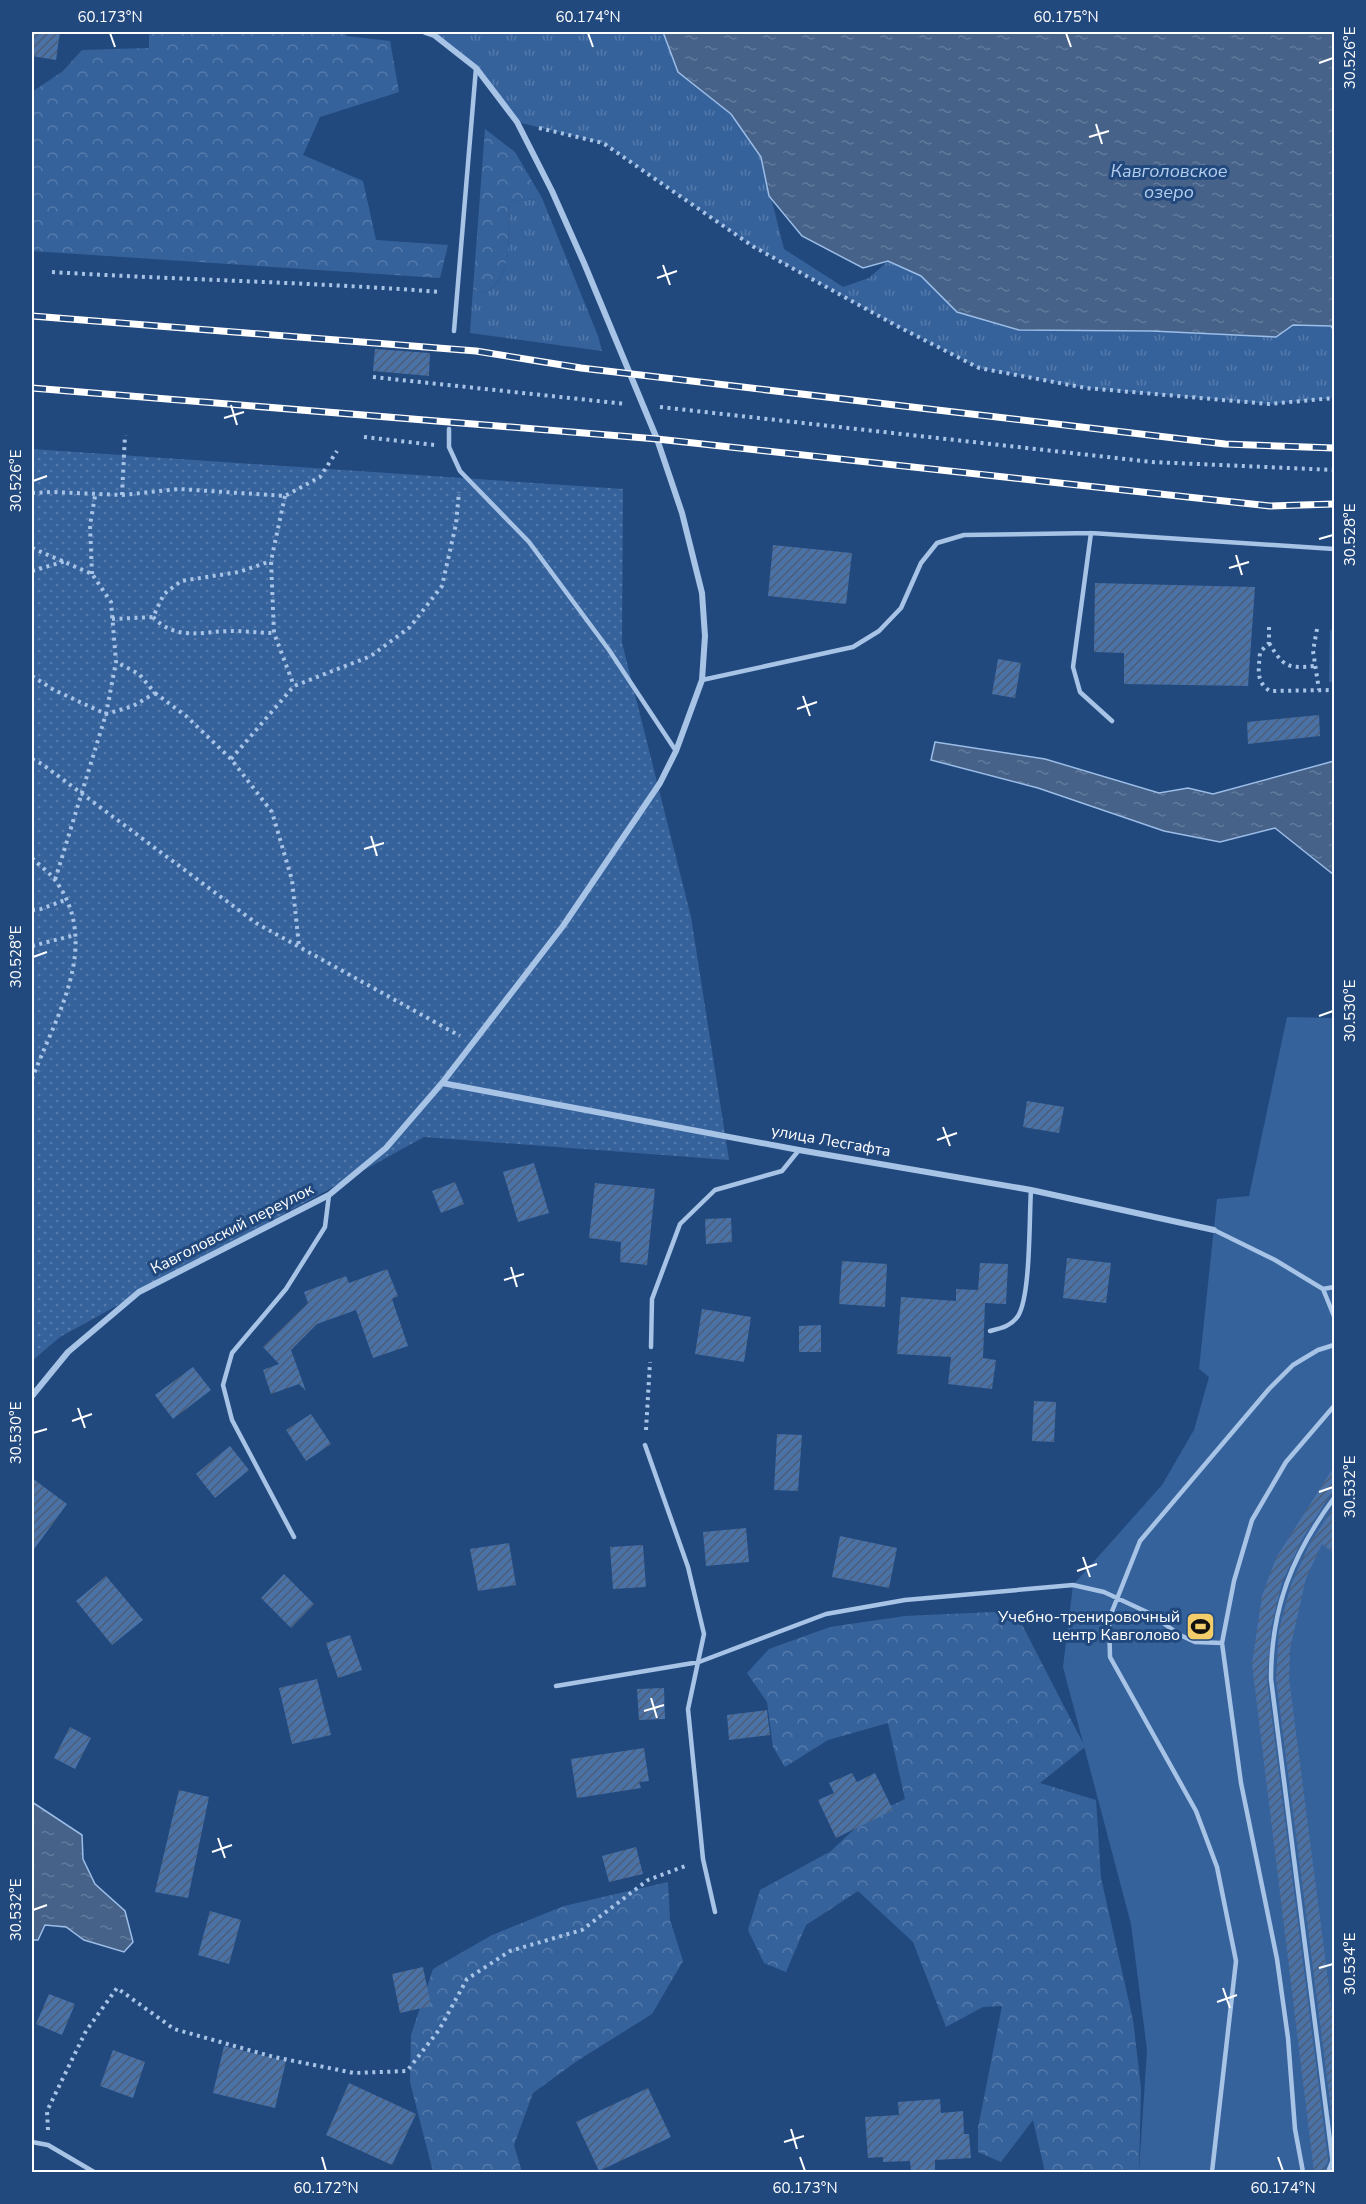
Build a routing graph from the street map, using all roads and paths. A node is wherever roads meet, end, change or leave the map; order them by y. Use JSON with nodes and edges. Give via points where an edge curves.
{"nodes":[{"id":1,"x":425,"y":32,"type":"edge"},
{"id":2,"x":476,"y":69,"type":"junction"},
{"id":3,"x":517,"y":122,"type":"junction"},
{"id":4,"x":52,"y":272,"type":"dead end"},
{"id":5,"x":457,"y":293,"type":"junction"},
{"id":6,"x":454,"y":332,"type":"dead end"},
{"id":7,"x":373,"y":377,"type":"dead end"},
{"id":8,"x":1335,"y":398,"type":"edge"},
{"id":9,"x":643,"y":405,"type":"junction"},
{"id":10,"x":449,"y":429,"type":"dead end"},
{"id":11,"x":125,"y":435,"type":"dead end"},
{"id":12,"x":364,"y":438,"type":"dead end"},
{"id":13,"x":449,"y":447,"type":"junction"},
{"id":14,"x":337,"y":451,"type":"dead end"},
{"id":15,"x":1335,"y":470,"type":"edge"},
{"id":16,"x":460,"y":471,"type":"junction"},
{"id":17,"x":32,"y":493,"type":"edge"},
{"id":18,"x":122,"y":495,"type":"junction"},
{"id":19,"x":95,"y":496,"type":"junction"},
{"id":20,"x":285,"y":496,"type":"junction"},
{"id":21,"x":1091,"y":533,"type":"junction"},
{"id":22,"x":32,"y":548,"type":"edge"},
{"id":23,"x":1335,"y":549,"type":"edge"},
{"id":24,"x":66,"y":561,"type":"junction"},
{"id":25,"x":271,"y":561,"type":"junction"},
{"id":26,"x":32,"y":571,"type":"edge"},
{"id":27,"x":92,"y":574,"type":"junction"},
{"id":28,"x":153,"y":617,"type":"junction"},
{"id":29,"x":112,"y":619,"type":"junction"},
{"id":30,"x":1269,"y":627,"type":"dead end"},
{"id":31,"x":1317,"y":629,"type":"dead end"},
{"id":32,"x":274,"y":633,"type":"junction"},
{"id":33,"x":1269,"y":643,"type":"junction"},
{"id":34,"x":116,"y":662,"type":"junction"},
{"id":35,"x":1314,"y":666,"type":"junction"},
{"id":36,"x":32,"y":676,"type":"edge"},
{"id":37,"x":702,"y":680,"type":"junction"},
{"id":38,"x":294,"y":686,"type":"junction"},
{"id":39,"x":1319,"y":690,"type":"junction"},
{"id":40,"x":1335,"y":690,"type":"edge"},
{"id":41,"x":155,"y":693,"type":"junction"},
{"id":42,"x":106,"y":714,"type":"junction"},
{"id":43,"x":1112,"y":721,"type":"dead end"},
{"id":44,"x":676,"y":751,"type":"junction"},
{"id":45,"x":32,"y":759,"type":"edge"},
{"id":46,"x":231,"y":759,"type":"junction"},
{"id":47,"x":81,"y":793,"type":"junction"},
{"id":48,"x":32,"y":858,"type":"edge"},
{"id":49,"x":55,"y":880,"type":"junction"},
{"id":50,"x":65,"y":900,"type":"junction"},
{"id":51,"x":32,"y":910,"type":"edge"},
{"id":52,"x":75,"y":935,"type":"junction"},
{"id":53,"x":32,"y":946,"type":"edge"},
{"id":54,"x":299,"y":946,"type":"junction"},
{"id":55,"x":471,"y":1042,"type":"junction"},
{"id":56,"x":32,"y":1079,"type":"edge"},
{"id":57,"x":442,"y":1083,"type":"junction"},
{"id":58,"x":799,"y":1150,"type":"junction"},
{"id":59,"x":1031,"y":1190,"type":"junction"},
{"id":60,"x":329,"y":1195,"type":"junction"},
{"id":61,"x":1214,"y":1230,"type":"joint"},
{"id":62,"x":1335,"y":1287,"type":"edge"},
{"id":63,"x":1323,"y":1289,"type":"junction"},
{"id":64,"x":1335,"y":1316,"type":"edge"},
{"id":65,"x":990,"y":1331,"type":"dead end"},
{"id":66,"x":1335,"y":1345,"type":"edge"},
{"id":67,"x":651,"y":1347,"type":"joint"},
{"id":68,"x":32,"y":1396,"type":"edge"},
{"id":69,"x":1335,"y":1406,"type":"edge"},
{"id":70,"x":645,"y":1444,"type":"joint"},
{"id":71,"x":1335,"y":1498,"type":"edge"},
{"id":72,"x":294,"y":1537,"type":"dead end"},
{"id":73,"x":1222,"y":1643,"type":"junction"},
{"id":74,"x":699,"y":1662,"type":"junction"},
{"id":75,"x":556,"y":1686,"type":"dead end"},
{"id":76,"x":703,"y":1859,"type":"junction"},
{"id":77,"x":715,"y":1912,"type":"dead end"},
{"id":78,"x":32,"y":2142,"type":"edge"},
{"id":79,"x":48,"y":2145,"type":"junction"},
{"id":80,"x":1335,"y":2157,"type":"edge"},
{"id":81,"x":94,"y":2172,"type":"edge"},
{"id":82,"x":1212,"y":2172,"type":"edge"},
{"id":83,"x":1303,"y":2172,"type":"edge"},
{"id":84,"x":1328,"y":2172,"type":"edge"},
{"id":85,"x":1334,"y":2172,"type":"edge"}],
"edges":[{"from":1,"to":2,"type":"street","name":"Кавголовский переулок"},
{"from":2,"to":3,"type":"street","name":"Кавголовский переулок"},
{"from":2,"to":5,"type":"lane"},
{"from":3,"to":8,"type":"path","via":[[603,143],[754,247],[979,368],[1086,388],[1258,403]]},
{"from":3,"to":9,"type":"street","name":"Кавголовский переулок","via":[[552,191]]},
{"from":4,"to":5,"type":"path"},
{"from":5,"to":6,"type":"lane"},
{"from":7,"to":9,"type":"path"},
{"from":9,"to":15,"type":"path","via":[[1152,462]]},
{"from":9,"to":37,"type":"street","name":"Кавголовский переулок","via":[[682,513],[702,594]]},
{"from":10,"to":13,"type":"lane"},
{"from":11,"to":18,"type":"path"},
{"from":12,"to":13,"type":"path"},
{"from":13,"to":16,"type":"lane"},
{"from":14,"to":20,"type":"path","via":[[320,477]]},
{"from":16,"to":38,"type":"path","via":[[456,524],[442,586],[410,627],[371,656]]},
{"from":16,"to":44,"type":"lane","via":[[529,542],[609,650]]},
{"from":17,"to":19,"type":"path"},
{"from":18,"to":19,"type":"path"},
{"from":18,"to":20,"type":"path","via":[[179,489]]},
{"from":19,"to":27,"type":"path","via":[[90,525]]},
{"from":20,"to":25,"type":"path"},
{"from":21,"to":23,"type":"lane"},
{"from":21,"to":37,"type":"lane","via":[[964,535],[937,543],[921,563],[901,608],[879,631],[853,647]]},
{"from":21,"to":43,"type":"lane","via":[[1073,667],[1080,692]]},
{"from":22,"to":24,"type":"path"},
{"from":24,"to":26,"type":"path"},
{"from":24,"to":27,"type":"path"},
{"from":25,"to":28,"type":"path","via":[[239,572],[182,581],[165,594]]},
{"from":25,"to":32,"type":"path"},
{"from":27,"to":29,"type":"path","via":[[111,602]]},
{"from":28,"to":29,"type":"path"},
{"from":28,"to":32,"type":"path","via":[[161,626],[193,635],[231,631]]},
{"from":29,"to":34,"type":"path"},
{"from":30,"to":33,"type":"path"},
{"from":31,"to":35,"type":"path","via":[[1312,651]]},
{"from":32,"to":38,"type":"path"},
{"from":33,"to":35,"type":"path","via":[[1280,660],[1293,668]]},
{"from":33,"to":39,"type":"path","via":[[1260,652],[1259,682],[1263,687],[1270,691]]},
{"from":34,"to":41,"type":"path","via":[[139,674]]},
{"from":34,"to":42,"type":"path"},
{"from":35,"to":39,"type":"path"},
{"from":36,"to":42,"type":"path"},
{"from":37,"to":44,"type":"street","name":"Кавголовский переулок"},
{"from":38,"to":46,"type":"path"},
{"from":39,"to":40,"type":"path"},
{"from":41,"to":42,"type":"path","via":[[133,706]]},
{"from":41,"to":46,"type":"path"},
{"from":42,"to":47,"type":"path"},
{"from":44,"to":55,"type":"street","name":"Кавголовский переулок","via":[[660,783],[563,926]]},
{"from":45,"to":47,"type":"path"},
{"from":46,"to":54,"type":"path","via":[[272,812],[292,880]]},
{"from":47,"to":49,"type":"path"},
{"from":47,"to":54,"type":"path","via":[[256,923]]},
{"from":48,"to":49,"type":"path"},
{"from":49,"to":50,"type":"path"},
{"from":50,"to":51,"type":"path"},
{"from":50,"to":52,"type":"path"},
{"from":52,"to":53,"type":"path"},
{"from":52,"to":56,"type":"path","via":[[77,948],[65,998]]},
{"from":54,"to":55,"type":"path"},
{"from":55,"to":57,"type":"street","name":"Кавголовский переулок"},
{"from":57,"to":58,"type":"street","name":"улица Лесгафта"},
{"from":57,"to":60,"type":"street","name":"Кавголовский переулок","via":[[386,1148]]},
{"from":58,"to":59,"type":"street","name":"улица Лесгафта"},
{"from":58,"to":67,"type":"lane","via":[[782,1171],[715,1190],[680,1224],[652,1299]]},
{"from":59,"to":61,"type":"street","name":"улица Лесгафта"},
{"from":59,"to":65,"type":"lane","via":[[1025,1293],[1019,1315],[1008,1326]]},
{"from":60,"to":68,"type":"street","name":"Кавголовский переулок","via":[[139,1292],[68,1352]]},
{"from":60,"to":72,"type":"lane","via":[[325,1227],[286,1289],[231,1353],[223,1385],[232,1420]]},
{"from":61,"to":63,"type":"lane"},
{"from":62,"to":63,"type":"lane"},
{"from":63,"to":64,"type":"lane"},
{"from":66,"to":82,"type":"lane","via":[[1293,1365],[1140,1540],[1109,1619],[1110,1657],[1196,1811],[1217,1867],[1236,1961]]},
{"from":67,"to":70,"type":"path"},
{"from":69,"to":73,"type":"lane","via":[[1286,1462],[1252,1521],[1234,1581]]},
{"from":70,"to":74,"type":"lane","via":[[688,1567],[704,1634]]},
{"from":71,"to":85,"type":"lane","via":[[1297,1556],[1285,1587],[1276,1619],[1271,1671]]},
{"from":73,"to":74,"type":"lane","via":[[1196,1642],[1149,1613],[1104,1592],[1073,1585],[905,1600],[826,1614]]},
{"from":73,"to":83,"type":"lane","via":[[1241,1783],[1277,1959]]},
{"from":74,"to":75,"type":"lane"},
{"from":74,"to":76,"type":"lane","via":[[688,1709]]},
{"from":76,"to":77,"type":"lane"},
{"from":76,"to":79,"type":"path","via":[[648,1880],[582,1930],[510,1951],[467,1979],[439,2030],[407,2072],[354,2073],[174,2029],[117,1988],[86,2031],[47,2111]]},
{"from":78,"to":79,"type":"lane"},
{"from":79,"to":81,"type":"lane"},
{"from":80,"to":84,"type":"lane","bridge":true}]}
